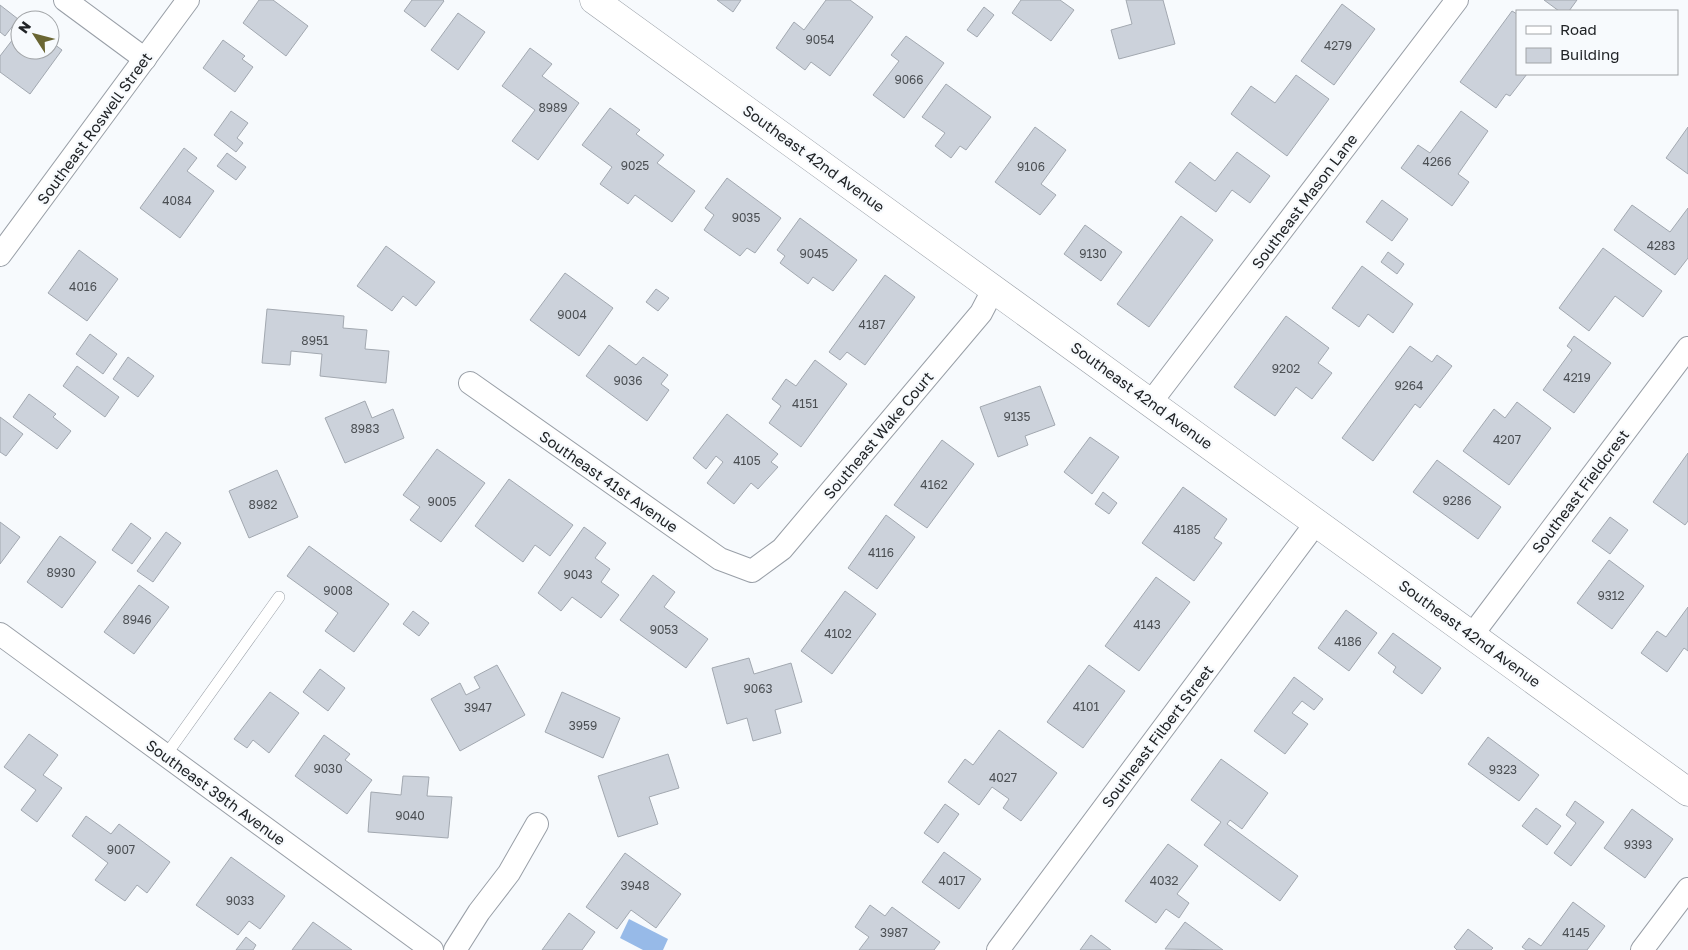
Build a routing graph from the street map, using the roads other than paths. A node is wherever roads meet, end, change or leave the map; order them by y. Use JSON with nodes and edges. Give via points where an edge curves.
{"nodes":[{"id":1,"x":65,"y":0,"type":"edge"},
{"id":2,"x":188,"y":0,"type":"edge"},
{"id":3,"x":594,"y":0,"type":"edge"},
{"id":4,"x":1457,"y":0,"type":"edge"},
{"id":5,"x":145,"y":59,"type":"junction"},
{"id":6,"x":0,"y":255,"type":"edge"},
{"id":7,"x":994,"y":288,"type":"junction"},
{"id":8,"x":1688,"y":348,"type":"edge"},
{"id":9,"x":470,"y":383,"type":"dead end"},
{"id":10,"x":1151,"y":402,"type":"junction"},
{"id":11,"x":1316,"y":523,"type":"junction"},
{"id":12,"x":752,"y":571,"type":"joint"},
{"id":13,"x":279,"y":597,"type":"dead end"},
{"id":14,"x":0,"y":634,"type":"edge"},
{"id":15,"x":1472,"y":635,"type":"junction"},
{"id":16,"x":166,"y":755,"type":"junction"},
{"id":17,"x":1688,"y":792,"type":"edge"},
{"id":18,"x":537,"y":824,"type":"dead end"},
{"id":19,"x":1688,"y":889,"type":"edge"},
{"id":20,"x":432,"y":950,"type":"edge"},
{"id":21,"x":454,"y":950,"type":"edge"},
{"id":22,"x":998,"y":950,"type":"edge"},
{"id":23,"x":1642,"y":950,"type":"edge"}],
"edges":[{"from":1,"to":5,"type":"street"},
{"from":2,"to":5,"type":"street","name":"Southeast Roswell Street"},
{"from":3,"to":7,"type":"street","name":"Southeast 42nd Avenue"},
{"from":4,"to":10,"type":"street","name":"Southeast Mason Lane"},
{"from":5,"to":6,"type":"street","name":"Southeast Roswell Street"},
{"from":7,"to":10,"type":"street","name":"Southeast 42nd Avenue"},
{"from":7,"to":12,"type":"street","name":"Southeast Wake Court","via":[[976,319],[782,549]]},
{"from":8,"to":15,"type":"street","name":"Southeast Fieldcrest"},
{"from":9,"to":12,"type":"street","name":"Southeast 41st Avenue","via":[[720,559]]},
{"from":10,"to":11,"type":"street","name":"Southeast 42nd Avenue"},
{"from":11,"to":15,"type":"street","name":"Southeast 42nd Avenue"},
{"from":11,"to":22,"type":"street","name":"Southeast Filbert Street"},
{"from":13,"to":16,"type":"lane"},
{"from":14,"to":16,"type":"street","name":"Southeast 39th Avenue"},
{"from":15,"to":17,"type":"street","name":"Southeast 42nd Avenue"},
{"from":16,"to":20,"type":"street","name":"Southeast 39th Avenue"},
{"from":18,"to":21,"type":"street","via":[[508,873]]},
{"from":19,"to":23,"type":"street"}]}
